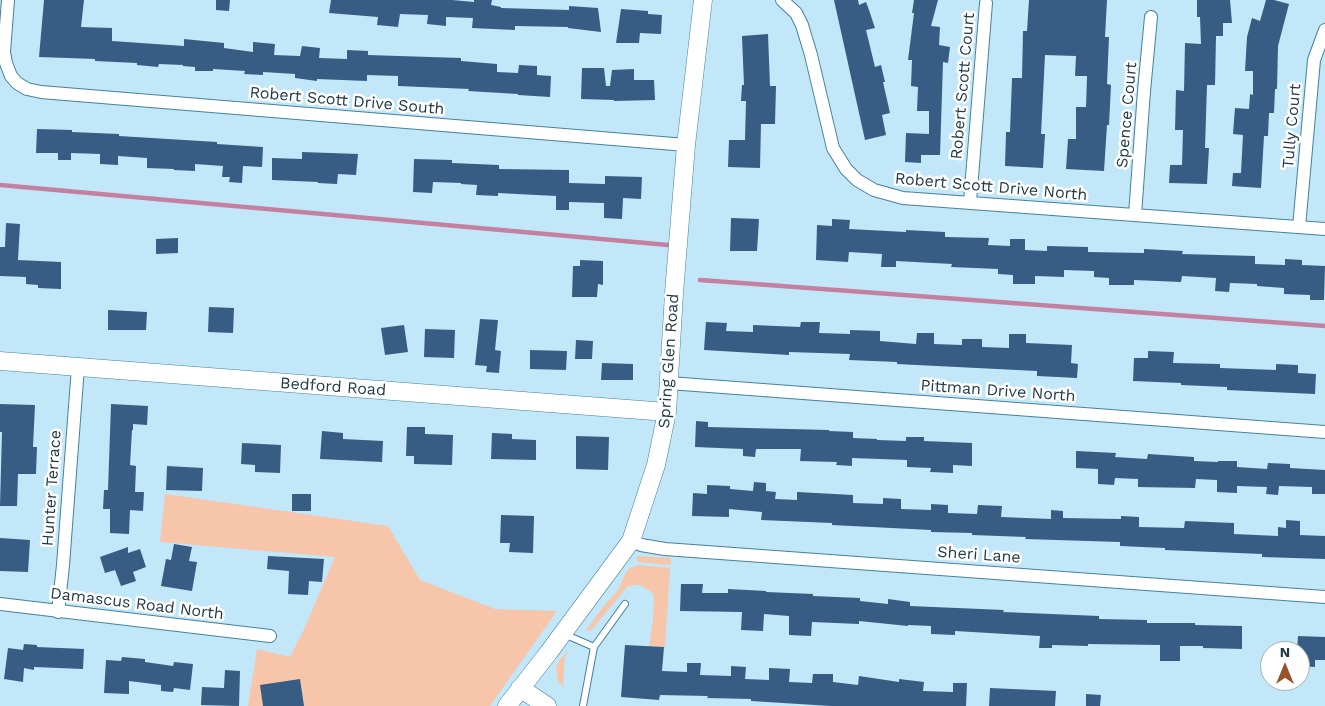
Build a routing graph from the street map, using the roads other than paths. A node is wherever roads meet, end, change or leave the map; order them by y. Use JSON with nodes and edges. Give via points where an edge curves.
{"nodes":[{"id":1,"x":8,"y":0,"type":"edge"},
{"id":2,"x":703,"y":0,"type":"edge"},
{"id":3,"x":782,"y":0,"type":"edge"},
{"id":4,"x":986,"y":3,"type":"dead end"},
{"id":5,"x":1151,"y":17,"type":"dead end"},
{"id":6,"x":1325,"y":30,"type":"edge"},
{"id":7,"x":686,"y":145,"type":"junction"},
{"id":8,"x":970,"y":202,"type":"junction"},
{"id":9,"x":1135,"y":215,"type":"junction"},
{"id":10,"x":1299,"y":227,"type":"junction"},
{"id":11,"x":1325,"y":229,"type":"edge"},
{"id":12,"x":0,"y":361,"type":"edge"},
{"id":13,"x":78,"y":367,"type":"junction"},
{"id":14,"x":669,"y":383,"type":"junction"},
{"id":15,"x":667,"y":412,"type":"junction"},
{"id":16,"x":1325,"y":432,"type":"edge"},
{"id":17,"x":631,"y":541,"type":"junction"},
{"id":18,"x":1325,"y":597,"type":"edge"},
{"id":19,"x":0,"y":604,"type":"edge"},
{"id":20,"x":625,"y":604,"type":"dead end"},
{"id":21,"x":58,"y":612,"type":"junction"},
{"id":22,"x":563,"y":633,"type":"junction"},
{"id":23,"x":270,"y":636,"type":"dead end"},
{"id":24,"x":594,"y":647,"type":"junction"},
{"id":25,"x":520,"y":688,"type":"junction"},
{"id":26,"x":507,"y":706,"type":"edge"},
{"id":27,"x":547,"y":706,"type":"edge"},
{"id":28,"x":583,"y":706,"type":"edge"}],
"edges":[{"from":1,"to":7,"type":"street","name":"Robert Scott Drive South","via":[[6,63],[17,83],[41,92]]},
{"from":2,"to":7,"type":"street","name":"Spring Glen Road"},
{"from":3,"to":8,"type":"street","name":"Robert Scott Drive North","via":[[796,13],[802,25],[834,148],[856,180],[888,195]]},
{"from":4,"to":8,"type":"street","name":"Robert Scott Court"},
{"from":5,"to":9,"type":"street","name":"Spence Court"},
{"from":6,"to":10,"type":"street","name":"Tully Court","via":[[1314,60]]},
{"from":7,"to":14,"type":"street","name":"Spring Glen Road"},
{"from":8,"to":9,"type":"street","name":"Robert Scott Drive North"},
{"from":9,"to":10,"type":"street","name":"Robert Scott Drive North"},
{"from":10,"to":11,"type":"street","name":"Robert Scott Drive North"},
{"from":12,"to":13,"type":"street","name":"Bedford Road"},
{"from":13,"to":15,"type":"street","name":"Bedford Road"},
{"from":13,"to":21,"type":"street","name":"Hunter Terrace"},
{"from":14,"to":15,"type":"street","name":"Spring Glen Road"},
{"from":14,"to":16,"type":"street","name":"Pittman Drive North"},
{"from":15,"to":17,"type":"street","name":"Spring Glen Road","via":[[656,465]]},
{"from":17,"to":18,"type":"street","name":"Sheri Lane","via":[[664,549]]},
{"from":17,"to":22,"type":"street","name":"Spring Glen Road"},
{"from":19,"to":21,"type":"street","name":"Damascus Road North"},
{"from":20,"to":24,"type":"lane"},
{"from":21,"to":23,"type":"street","name":"Damascus Road North"},
{"from":22,"to":24,"type":"lane"},
{"from":22,"to":25,"type":"street","name":"Spring Glen Road"},
{"from":24,"to":28,"type":"lane"},
{"from":25,"to":26,"type":"street","name":"Spring Glen Road"},
{"from":25,"to":27,"type":"street"}]}
